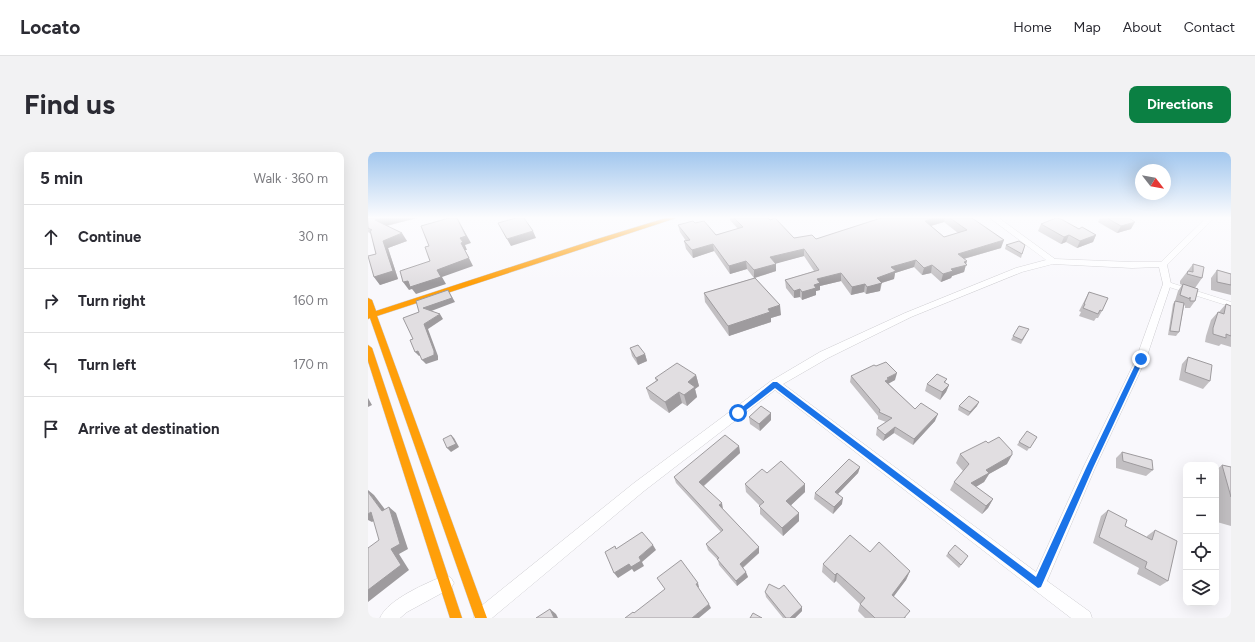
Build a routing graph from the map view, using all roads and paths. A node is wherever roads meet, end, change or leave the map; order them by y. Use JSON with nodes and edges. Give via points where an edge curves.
{"nodes":[{"id":1,"x":582,"y":240,"type":"edge"},
{"id":2,"x":601,"y":240,"type":"edge"},
{"id":3,"x":1024,"y":240,"type":"edge"},
{"id":4,"x":1189,"y":240,"type":"edge"},
{"id":5,"x":1053,"y":261,"type":"junction"},
{"id":6,"x":1163,"y":264,"type":"junction"},
{"id":7,"x":1166,"y":284,"type":"junction"},
{"id":8,"x":1230,"y":304,"type":"edge"},
{"id":9,"x":370,"y":310,"type":"edge"},
{"id":10,"x":368,"y":348,"type":"edge"},
{"id":11,"x":775,"y":384,"type":"junction"},
{"id":12,"x":446,"y":583,"type":"junction"},
{"id":13,"x":1038,"y":584,"type":"junction"},
{"id":14,"x":388,"y":618,"type":"edge"},
{"id":15,"x":456,"y":618,"type":"edge"},
{"id":16,"x":481,"y":618,"type":"edge"},
{"id":17,"x":1084,"y":618,"type":"edge"}],
"edges":[{"from":1,"to":9,"type":"main road"},
{"from":2,"to":9,"type":"main road"},
{"from":3,"to":5,"type":"street"},
{"from":4,"to":6,"type":"street"},
{"from":5,"to":6,"type":"street","via":[[1132,266]]},
{"from":5,"to":11,"type":"street","via":[[1019,270],[908,315],[824,355]]},
{"from":6,"to":7,"type":"street"},
{"from":7,"to":8,"type":"lane"},
{"from":7,"to":13,"type":"street","via":[[1141,359]]},
{"from":9,"to":16,"type":"main road"},
{"from":10,"to":12,"type":"main road"},
{"from":11,"to":13,"type":"street"},
{"from":11,"to":16,"type":"street","via":[[639,488]]},
{"from":12,"to":14,"type":"street","via":[[401,606]]},
{"from":12,"to":15,"type":"main road"},
{"from":13,"to":17,"type":"street"}]}
